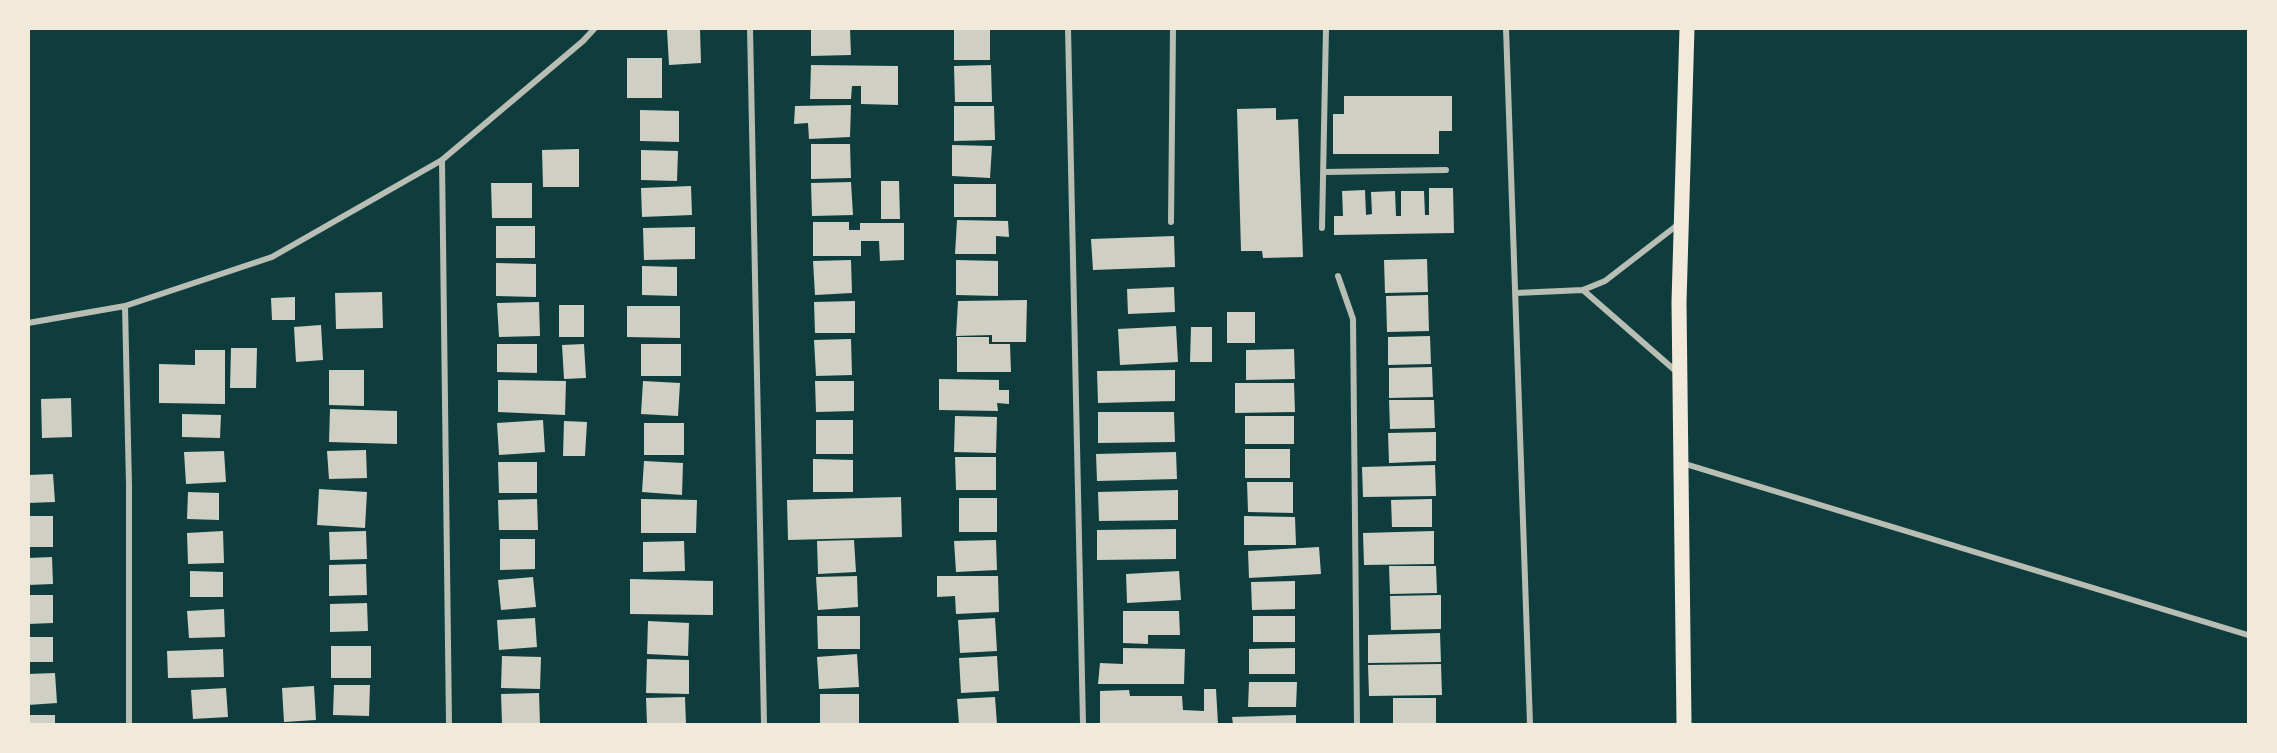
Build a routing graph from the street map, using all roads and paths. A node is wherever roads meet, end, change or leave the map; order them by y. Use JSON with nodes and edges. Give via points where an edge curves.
{"nodes":[{"id":1,"x":595,"y":28,"type":"edge"},
{"id":2,"x":750,"y":28,"type":"edge"},
{"id":3,"x":1068,"y":28,"type":"edge"},
{"id":4,"x":1173,"y":28,"type":"edge"},
{"id":5,"x":1326,"y":28,"type":"edge"},
{"id":6,"x":1506,"y":28,"type":"edge"},
{"id":7,"x":1687,"y":28,"type":"edge"},
{"id":8,"x":442,"y":160,"type":"junction"},
{"id":9,"x":1446,"y":170,"type":"dead end"},
{"id":10,"x":1325,"y":172,"type":"junction"},
{"id":11,"x":1172,"y":222,"type":"dead end"},
{"id":12,"x":1680,"y":222,"type":"junction"},
{"id":13,"x":1322,"y":228,"type":"dead end"},
{"id":14,"x":1338,"y":276,"type":"dead end"},
{"id":15,"x":1583,"y":290,"type":"junction"},
{"id":16,"x":1516,"y":293,"type":"junction"},
{"id":17,"x":125,"y":306,"type":"junction"},
{"id":18,"x":28,"y":322,"type":"edge"},
{"id":19,"x":1679,"y":375,"type":"junction"},
{"id":20,"x":1682,"y":463,"type":"junction"},
{"id":21,"x":2248,"y":635,"type":"edge"},
{"id":22,"x":129,"y":724,"type":"edge"},
{"id":23,"x":448,"y":724,"type":"edge"},
{"id":24,"x":764,"y":724,"type":"edge"},
{"id":25,"x":1083,"y":724,"type":"edge"},
{"id":26,"x":1357,"y":724,"type":"edge"},
{"id":27,"x":1530,"y":724,"type":"edge"},
{"id":28,"x":1684,"y":724,"type":"edge"}],
"edges":[{"from":1,"to":8,"type":"street"},
{"from":2,"to":24,"type":"street"},
{"from":3,"to":25,"type":"street"},
{"from":4,"to":11,"type":"street"},
{"from":5,"to":10,"type":"street"},
{"from":6,"to":16,"type":"street"},
{"from":7,"to":12,"type":"main road"},
{"from":8,"to":17,"type":"street","via":[[272,257]]},
{"from":8,"to":23,"type":"street"},
{"from":9,"to":10,"type":"street"},
{"from":10,"to":13,"type":"street"},
{"from":12,"to":15,"type":"street","via":[[1605,281]]},
{"from":12,"to":19,"type":"main road"},
{"from":14,"to":26,"type":"street","via":[[1353,319]]},
{"from":15,"to":16,"type":"street"},
{"from":15,"to":19,"type":"street"},
{"from":16,"to":27,"type":"street"},
{"from":17,"to":18,"type":"street"},
{"from":17,"to":22,"type":"street"},
{"from":19,"to":20,"type":"main road"},
{"from":20,"to":21,"type":"street"},
{"from":20,"to":28,"type":"main road"}]}
